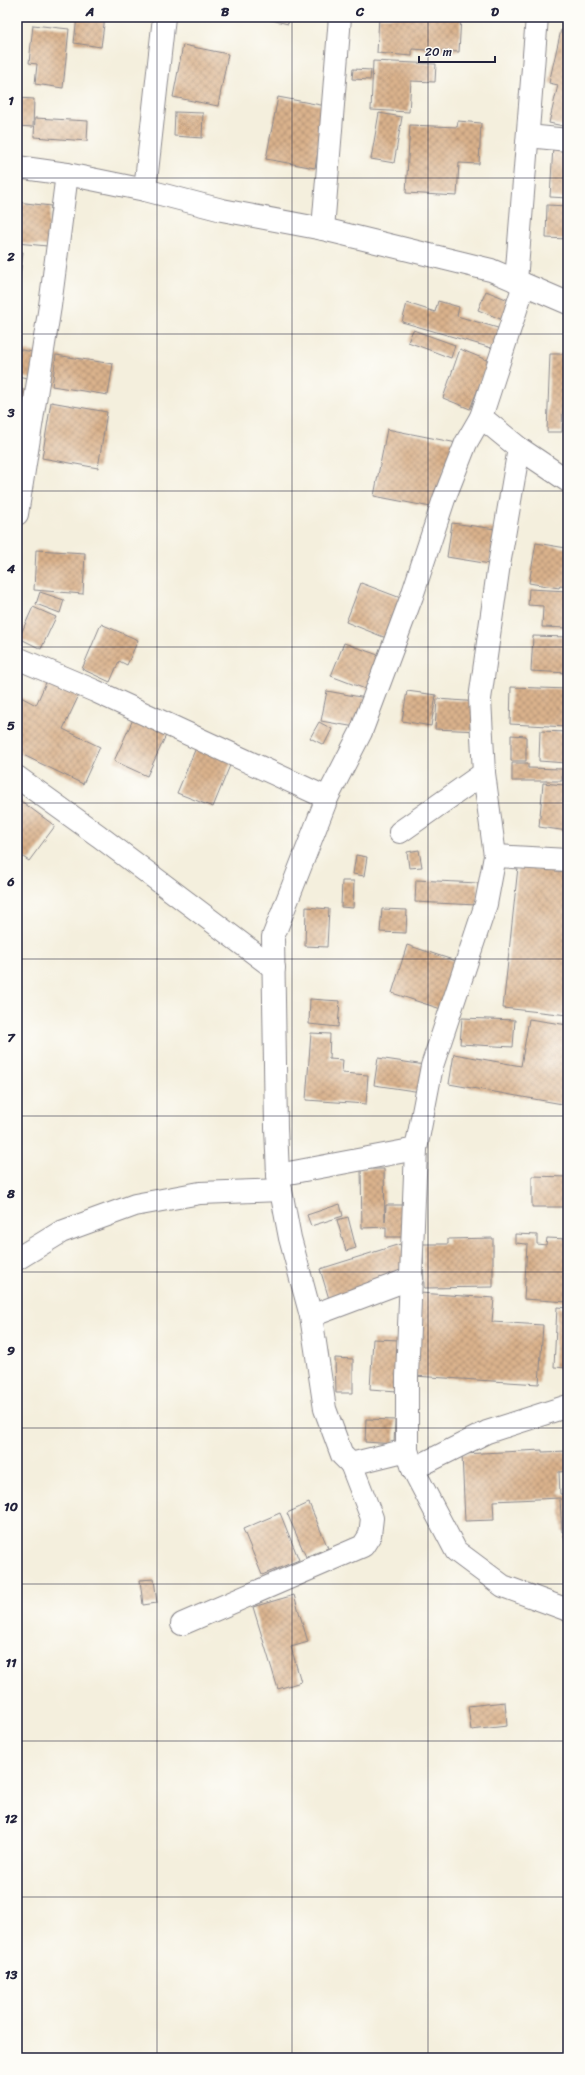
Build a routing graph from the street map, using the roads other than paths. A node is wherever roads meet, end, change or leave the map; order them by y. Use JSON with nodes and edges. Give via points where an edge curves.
{"nodes":[{"id":1,"x":164,"y":17,"type":"edge"},
{"id":2,"x":340,"y":17,"type":"edge"},
{"id":3,"x":537,"y":17,"type":"edge"},
{"id":4,"x":528,"y":136,"type":"junction"},
{"id":5,"x":568,"y":140,"type":"edge"},
{"id":6,"x":17,"y":167,"type":"edge"},
{"id":7,"x":67,"y":174,"type":"junction"},
{"id":8,"x":145,"y":190,"type":"junction"},
{"id":9,"x":323,"y":229,"type":"junction"},
{"id":10,"x":520,"y":283,"type":"junction"},
{"id":11,"x":568,"y":303,"type":"edge"},
{"id":12,"x":481,"y":417,"type":"junction"},
{"id":13,"x":520,"y":448,"type":"junction"},
{"id":14,"x":568,"y":481,"type":"edge"},
{"id":15,"x":17,"y":514,"type":"edge"},
{"id":16,"x":17,"y":658,"type":"edge"},
{"id":17,"x":484,"y":773,"type":"junction"},
{"id":18,"x":17,"y":777,"type":"edge"},
{"id":19,"x":327,"y":798,"type":"junction"},
{"id":20,"x":400,"y":832,"type":"dead end"},
{"id":21,"x":495,"y":856,"type":"junction"},
{"id":22,"x":568,"y":860,"type":"edge"},
{"id":23,"x":274,"y":968,"type":"junction"},
{"id":24,"x":416,"y":1149,"type":"junction"},
{"id":25,"x":279,"y":1182,"type":"junction"},
{"id":26,"x":17,"y":1259,"type":"edge"},
{"id":27,"x":412,"y":1278,"type":"junction"},
{"id":28,"x":311,"y":1316,"type":"junction"},
{"id":29,"x":568,"y":1406,"type":"edge"},
{"id":30,"x":410,"y":1460,"type":"junction"},
{"id":31,"x":351,"y":1464,"type":"junction"},
{"id":32,"x":568,"y":1610,"type":"edge"},
{"id":33,"x":182,"y":1624,"type":"dead end"}],
"edges":[{"from":1,"to":8,"type":"street"},
{"from":2,"to":9,"type":"street"},
{"from":3,"to":4,"type":"street"},
{"from":4,"to":5,"type":"street"},
{"from":4,"to":10,"type":"street"},
{"from":6,"to":7,"type":"street"},
{"from":7,"to":8,"type":"street"},
{"from":7,"to":15,"type":"street","via":[[50,306]]},
{"from":8,"to":9,"type":"street","via":[[222,210]]},
{"from":9,"to":10,"type":"street","via":[[491,270]]},
{"from":10,"to":11,"type":"street"},
{"from":10,"to":12,"type":"street"},
{"from":12,"to":13,"type":"street"},
{"from":12,"to":19,"type":"street","via":[[466,443],[444,499],[412,596],[362,732]]},
{"from":13,"to":14,"type":"street"},
{"from":13,"to":17,"type":"street","via":[[498,571],[480,699]]},
{"from":16,"to":19,"type":"street","via":[[95,691]]},
{"from":17,"to":20,"type":"street"},
{"from":17,"to":21,"type":"street"},
{"from":18,"to":23,"type":"street"},
{"from":19,"to":23,"type":"street","via":[[273,937]]},
{"from":21,"to":22,"type":"street"},
{"from":21,"to":24,"type":"street","via":[[486,904],[432,1066]]},
{"from":23,"to":25,"type":"street"},
{"from":24,"to":25,"type":"street"},
{"from":24,"to":27,"type":"street"},
{"from":25,"to":26,"type":"street","via":[[135,1205],[61,1232]]},
{"from":25,"to":28,"type":"street","via":[[290,1238]]},
{"from":27,"to":28,"type":"street"},
{"from":27,"to":30,"type":"street","via":[[407,1377]]},
{"from":28,"to":31,"type":"street","via":[[325,1409],[342,1455]]},
{"from":29,"to":30,"type":"street"},
{"from":30,"to":31,"type":"street"},
{"from":30,"to":32,"type":"street","via":[[456,1551],[502,1586]]},
{"from":31,"to":33,"type":"street","via":[[372,1518],[370,1535],[363,1546]]}]}
